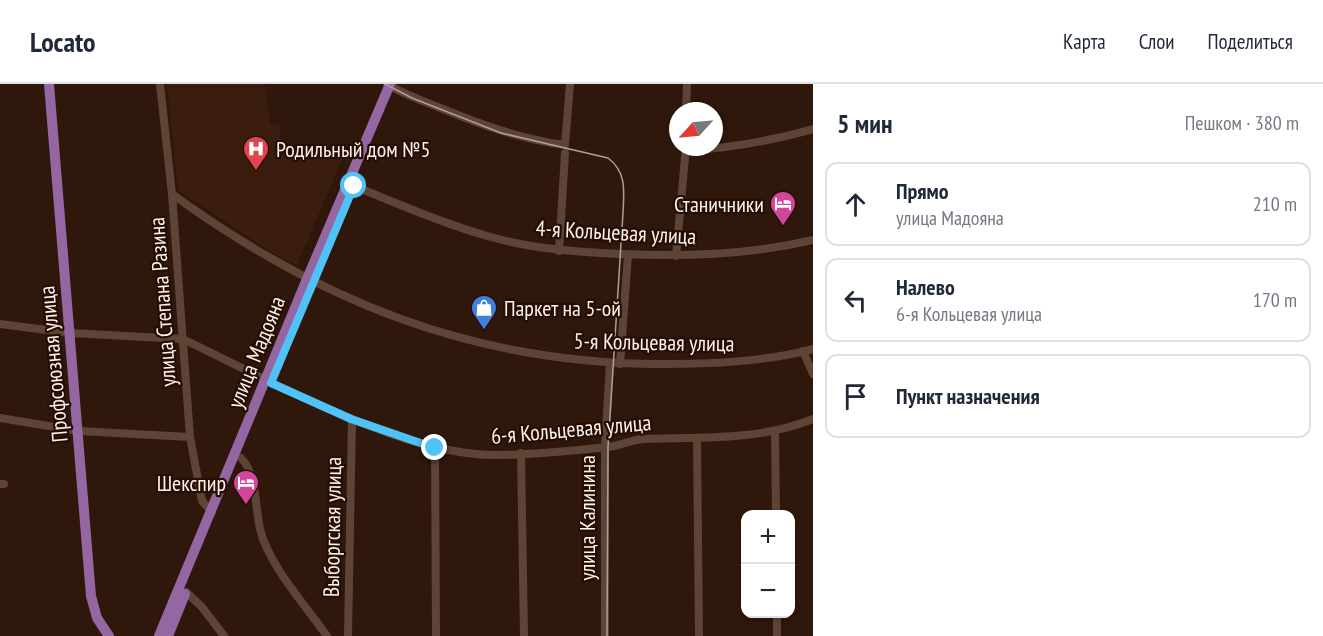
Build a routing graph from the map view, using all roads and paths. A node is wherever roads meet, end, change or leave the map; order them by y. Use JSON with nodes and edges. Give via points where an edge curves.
{"nodes":[{"id":1,"x":49,"y":84,"type":"edge"},
{"id":2,"x":160,"y":84,"type":"edge"},
{"id":3,"x":570,"y":84,"type":"edge"},
{"id":4,"x":687,"y":84,"type":"edge"},
{"id":5,"x":391,"y":85,"type":"edge"},
{"id":6,"x":686,"y":102,"type":"edge"},
{"id":7,"x":813,"y":129,"type":"edge"},
{"id":8,"x":723,"y":148,"type":"edge"},
{"id":9,"x":565,"y":149,"type":"junction"},
{"id":10,"x":685,"y":156,"type":"edge"},
{"id":11,"x":354,"y":186,"type":"junction"},
{"id":12,"x":172,"y":195,"type":"junction"},
{"id":13,"x":813,"y":240,"type":"edge"},
{"id":14,"x":559,"y":251,"type":"junction"},
{"id":15,"x":628,"y":255,"type":"junction"},
{"id":16,"x":676,"y":256,"type":"junction"},
{"id":17,"x":310,"y":281,"type":"junction"},
{"id":18,"x":0,"y":324,"type":"edge"},
{"id":19,"x":70,"y":333,"type":"junction"},
{"id":20,"x":183,"y":339,"type":"junction"},
{"id":21,"x":813,"y":349,"type":"edge"},
{"id":22,"x":803,"y":351,"type":"junction"},
{"id":23,"x":610,"y":363,"type":"junction"},
{"id":24,"x":620,"y":364,"type":"junction"},
{"id":25,"x":813,"y":374,"type":"edge"},
{"id":26,"x":268,"y":381,"type":"junction"},
{"id":27,"x":0,"y":418,"type":"edge"},
{"id":28,"x":351,"y":419,"type":"junction"},
{"id":29,"x":813,"y":419,"type":"edge"},
{"id":30,"x":79,"y":431,"type":"junction"},
{"id":31,"x":775,"y":432,"type":"junction"},
{"id":32,"x":190,"y":437,"type":"junction"},
{"id":33,"x":697,"y":439,"type":"junction"},
{"id":34,"x":605,"y":447,"type":"junction"},
{"id":35,"x":435,"y":448,"type":"junction"},
{"id":36,"x":520,"y":453,"type":"junction"},
{"id":37,"x":241,"y":458,"type":"junction"},
{"id":38,"x":776,"y":510,"type":"edge"},
{"id":39,"x":212,"y":512,"type":"junction"},
{"id":40,"x":186,"y":592,"type":"junction"},
{"id":41,"x":777,"y":618,"type":"edge"},
{"id":42,"x":109,"y":636,"type":"edge"},
{"id":43,"x":159,"y":636,"type":"edge"},
{"id":44,"x":168,"y":636,"type":"edge"},
{"id":45,"x":224,"y":636,"type":"edge"},
{"id":46,"x":327,"y":636,"type":"edge"},
{"id":47,"x":348,"y":636,"type":"edge"},
{"id":48,"x":436,"y":636,"type":"edge"},
{"id":49,"x":524,"y":636,"type":"edge"},
{"id":50,"x":606,"y":636,"type":"edge"},
{"id":51,"x":699,"y":636,"type":"edge"},
{"id":52,"x":777,"y":636,"type":"edge"}],
"edges":[{"from":1,"to":19,"type":"main road","name":"Профсоюзная улица"},
{"from":2,"to":12,"type":"street","name":"улица Степана Разина"},
{"from":3,"to":9,"type":"street"},
{"from":4,"to":6,"type":"street"},
{"from":5,"to":9,"type":"street","via":[[501,132]]},
{"from":5,"to":11,"type":"main road","name":"улица Мадояна"},
{"from":5,"to":17,"type":"main road","name":"улица Мадояна"},
{"from":7,"to":8,"type":"street"},
{"from":9,"to":14,"type":"street"},
{"from":10,"to":16,"type":"street"},
{"from":11,"to":14,"type":"street","name":"4-я Кольцевая улица","via":[[468,230]]},
{"from":11,"to":17,"type":"main road","name":"улица Мадояна"},
{"from":12,"to":17,"type":"street","name":"5-я Кольцевая улица","via":[[215,226]]},
{"from":12,"to":20,"type":"street","name":"улица Степана Разина"},
{"from":13,"to":16,"type":"street","name":"4-я Кольцевая улица","via":[[756,251]]},
{"from":14,"to":15,"type":"street","name":"4-я Кольцевая улица"},
{"from":15,"to":16,"type":"street","name":"4-я Кольцевая улица"},
{"from":15,"to":24,"type":"street"},
{"from":17,"to":23,"type":"street","name":"5-я Кольцевая улица","via":[[425,328],[530,354]]},
{"from":17,"to":26,"type":"main road","name":"улица Мадояна"},
{"from":18,"to":19,"type":"street","name":"6-я Кольцевая улица"},
{"from":19,"to":20,"type":"street","name":"6-я Кольцевая улица"},
{"from":19,"to":30,"type":"main road","name":"Профсоюзная улица"},
{"from":20,"to":26,"type":"street","name":"6-я Кольцевая улица"},
{"from":20,"to":32,"type":"street","name":"улица Степана Разина"},
{"from":21,"to":22,"type":"street","name":"5-я Кольцевая улица"},
{"from":22,"to":24,"type":"street","name":"5-я Кольцевая улица","via":[[718,363]]},
{"from":22,"to":25,"type":"street"},
{"from":23,"to":24,"type":"street","name":"5-я Кольцевая улица"},
{"from":23,"to":34,"type":"street","name":"улица Калинина"},
{"from":26,"to":28,"type":"street","name":"6-я Кольцевая улица"},
{"from":26,"to":37,"type":"main road","name":"улица Мадояна"},
{"from":26,"to":39,"type":"main road","name":"улица Мадояна"},
{"from":27,"to":30,"type":"street"},
{"from":28,"to":35,"type":"street","name":"6-я Кольцевая улица"},
{"from":28,"to":47,"type":"street","name":"Выборгская улица"},
{"from":29,"to":31,"type":"street","name":"6-я Кольцевая улица"},
{"from":30,"to":32,"type":"street"},
{"from":30,"to":42,"type":"main road","name":"Профсоюзная улица","via":[[91,596],[97,618]]},
{"from":31,"to":33,"type":"street","name":"6-я Кольцевая улица"},
{"from":31,"to":38,"type":"street"},
{"from":32,"to":39,"type":"street","name":"улица Степана Разина","via":[[202,501]]},
{"from":33,"to":34,"type":"street","name":"6-я Кольцевая улица","via":[[640,439]]},
{"from":33,"to":51,"type":"street"},
{"from":34,"to":36,"type":"street","name":"6-я Кольцевая улица"},
{"from":34,"to":50,"type":"street","name":"улица Калинина"},
{"from":35,"to":36,"type":"street","name":"6-я Кольцевая улица","via":[[477,454]]},
{"from":35,"to":48,"type":"street"},
{"from":36,"to":49,"type":"street"},
{"from":37,"to":40,"type":"main road","name":"улица Мадояна"},
{"from":37,"to":46,"type":"street","name":"Выборгская улица","via":[[251,479],[266,547]]},
{"from":39,"to":43,"type":"main road","name":"улица Мадояна"},
{"from":40,"to":44,"type":"main road","name":"улица Мадояна"},
{"from":40,"to":45,"type":"street"},
{"from":41,"to":52,"type":"street"}]}
